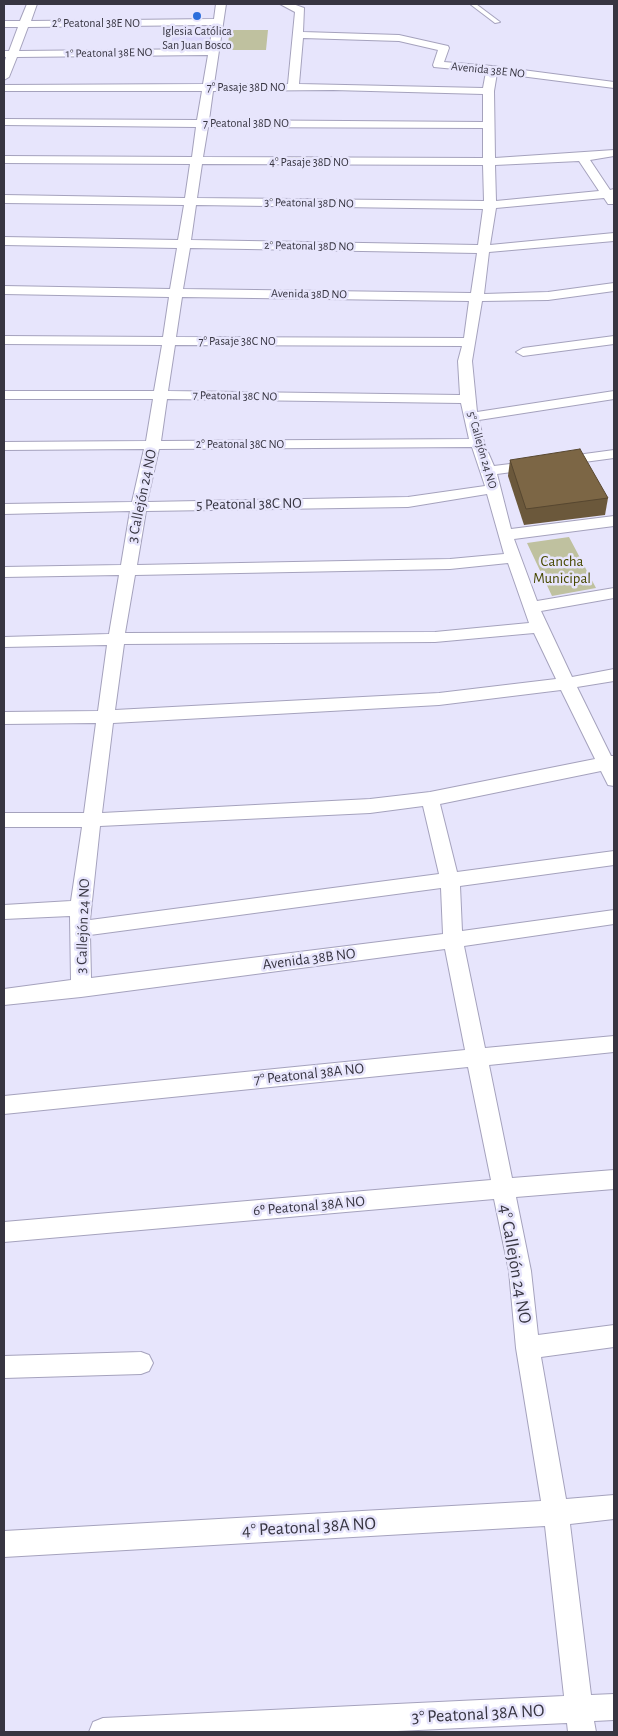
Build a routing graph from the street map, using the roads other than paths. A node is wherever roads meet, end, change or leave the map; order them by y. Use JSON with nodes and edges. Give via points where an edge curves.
{"nodes":[{"id":1,"x":32,"y":4,"type":"edge"},
{"id":2,"x":221,"y":4,"type":"edge"},
{"id":3,"x":285,"y":4,"type":"edge"},
{"id":4,"x":473,"y":4,"type":"edge"},
{"id":5,"x":219,"y":22,"type":"junction"},
{"id":6,"x":497,"y":22,"type":"dead end"},
{"id":7,"x":24,"y":23,"type":"junction"},
{"id":8,"x":4,"y":24,"type":"edge"},
{"id":9,"x":297,"y":35,"type":"junction"},
{"id":10,"x":214,"y":52,"type":"junction"},
{"id":11,"x":8,"y":54,"type":"edge"},
{"id":12,"x":492,"y":69,"type":"junction"},
{"id":13,"x":4,"y":77,"type":"edge"},
{"id":14,"x":614,"y":85,"type":"edge"},
{"id":15,"x":208,"y":87,"type":"junction"},
{"id":16,"x":293,"y":87,"type":"junction"},
{"id":17,"x":4,"y":88,"type":"edge"},
{"id":18,"x":488,"y":91,"type":"junction"},
{"id":19,"x":4,"y":122,"type":"edge"},
{"id":20,"x":203,"y":123,"type":"junction"},
{"id":21,"x":489,"y":125,"type":"junction"},
{"id":22,"x":614,"y":153,"type":"edge"},
{"id":23,"x":582,"y":157,"type":"junction"},
{"id":24,"x":4,"y":159,"type":"edge"},
{"id":25,"x":197,"y":162,"type":"junction"},
{"id":26,"x":490,"y":162,"type":"junction"},
{"id":27,"x":612,"y":197,"type":"edge"},
{"id":28,"x":4,"y":199,"type":"edge"},
{"id":29,"x":191,"y":201,"type":"junction"},
{"id":30,"x":490,"y":205,"type":"junction"},
{"id":31,"x":614,"y":237,"type":"edge"},
{"id":32,"x":4,"y":242,"type":"edge"},
{"id":33,"x":184,"y":243,"type":"junction"},
{"id":34,"x":484,"y":249,"type":"junction"},
{"id":35,"x":614,"y":287,"type":"edge"},
{"id":36,"x":4,"y":290,"type":"edge"},
{"id":37,"x":176,"y":292,"type":"junction"},
{"id":38,"x":476,"y":297,"type":"junction"},
{"id":39,"x":4,"y":340,"type":"edge"},
{"id":40,"x":169,"y":340,"type":"junction"},
{"id":41,"x":614,"y":340,"type":"edge"},
{"id":42,"x":470,"y":342,"type":"junction"},
{"id":43,"x":523,"y":352,"type":"dead end"},
{"id":44,"x":4,"y":395,"type":"edge"},
{"id":45,"x":161,"y":395,"type":"junction"},
{"id":46,"x":614,"y":395,"type":"edge"},
{"id":47,"x":467,"y":400,"type":"junction"},
{"id":48,"x":472,"y":417,"type":"junction"},
{"id":49,"x":477,"y":443,"type":"junction"},
{"id":50,"x":153,"y":444,"type":"junction"},
{"id":51,"x":4,"y":446,"type":"edge"},
{"id":52,"x":614,"y":454,"type":"edge"},
{"id":53,"x":489,"y":471,"type":"junction"},
{"id":54,"x":493,"y":489,"type":"junction"},
{"id":55,"x":139,"y":506,"type":"junction"},
{"id":56,"x":4,"y":509,"type":"edge"},
{"id":57,"x":614,"y":521,"type":"edge"},
{"id":58,"x":505,"y":535,"type":"junction"},
{"id":59,"x":514,"y":558,"type":"junction"},
{"id":60,"x":128,"y":568,"type":"junction"},
{"id":61,"x":4,"y":572,"type":"edge"},
{"id":62,"x":614,"y":594,"type":"edge"},
{"id":63,"x":532,"y":607,"type":"junction"},
{"id":64,"x":539,"y":627,"type":"junction"},
{"id":65,"x":116,"y":639,"type":"junction"},
{"id":66,"x":4,"y":642,"type":"edge"},
{"id":67,"x":614,"y":675,"type":"edge"},
{"id":68,"x":568,"y":683,"type":"junction"},
{"id":69,"x":105,"y":717,"type":"junction"},
{"id":70,"x":4,"y":718,"type":"edge"},
{"id":71,"x":610,"y":763,"type":"edge"},
{"id":72,"x":614,"y":780,"type":"edge"},
{"id":73,"x":430,"y":800,"type":"junction"},
{"id":74,"x":4,"y":820,"type":"edge"},
{"id":75,"x":91,"y":820,"type":"junction"},
{"id":76,"x":614,"y":858,"type":"edge"},
{"id":77,"x":450,"y":880,"type":"junction"},
{"id":78,"x":80,"y":908,"type":"junction"},
{"id":79,"x":4,"y":912,"type":"edge"},
{"id":80,"x":614,"y":917,"type":"edge"},
{"id":81,"x":80,"y":929,"type":"junction"},
{"id":82,"x":453,"y":940,"type":"junction"},
{"id":83,"x":81,"y":989,"type":"junction"},
{"id":84,"x":4,"y":997,"type":"edge"},
{"id":85,"x":614,"y":1044,"type":"edge"},
{"id":86,"x":476,"y":1058,"type":"junction"},
{"id":87,"x":4,"y":1105,"type":"edge"},
{"id":88,"x":614,"y":1179,"type":"edge"},
{"id":89,"x":502,"y":1190,"type":"junction"},
{"id":90,"x":4,"y":1232,"type":"edge"},
{"id":91,"x":614,"y":1336,"type":"edge"},
{"id":92,"x":528,"y":1348,"type":"junction"},
{"id":93,"x":141,"y":1363,"type":"dead end"},
{"id":94,"x":4,"y":1367,"type":"edge"},
{"id":95,"x":614,"y":1507,"type":"edge"},
{"id":96,"x":556,"y":1513,"type":"junction"},
{"id":97,"x":4,"y":1544,"type":"edge"},
{"id":98,"x":614,"y":1707,"type":"edge"},
{"id":99,"x":581,"y":1720,"type":"edge"},
{"id":100,"x":102,"y":1732,"type":"edge"}],
"edges":[{"from":1,"to":7,"type":"street"},
{"from":2,"to":5,"type":"street","name":"3 Callejón 24 NO"},
{"from":3,"to":9,"type":"street","via":[[300,10]]},
{"from":4,"to":6,"type":"lane"},
{"from":5,"to":7,"type":"street","name":"2° Peatonal 38E NO"},
{"from":5,"to":10,"type":"street","name":"3 Callejón 24 NO"},
{"from":7,"to":8,"type":"street","name":"2° Peatonal 38E NO"},
{"from":7,"to":11,"type":"street"},
{"from":9,"to":12,"type":"street","name":"Avenida 38E NO","via":[[378,36],[415,41],[444,48],[438,65]]},
{"from":9,"to":16,"type":"street"},
{"from":10,"to":11,"type":"street","name":"1° Peatonal 38E NO"},
{"from":10,"to":15,"type":"street","name":"3 Callejón 24 NO"},
{"from":11,"to":13,"type":"street"},
{"from":12,"to":14,"type":"street","name":"Avenida 38E NO"},
{"from":12,"to":18,"type":"street","name":"5° Callejón 24 NO"},
{"from":15,"to":16,"type":"street","name":"7° Pasaje 38D NO"},
{"from":15,"to":17,"type":"street","name":"7° Pasaje 38D NO"},
{"from":15,"to":20,"type":"street","name":"3 Callejón 24 NO"},
{"from":16,"to":18,"type":"street","name":"7° Pasaje 38D NO"},
{"from":18,"to":21,"type":"street","name":"5° Callejón 24 NO"},
{"from":19,"to":20,"type":"street","name":"7 Peatonal 38D NO"},
{"from":20,"to":21,"type":"street","name":"7 Peatonal 38D NO"},
{"from":20,"to":25,"type":"street","name":"3 Callejón 24 NO"},
{"from":21,"to":26,"type":"street","name":"5° Callejón 24 NO"},
{"from":22,"to":23,"type":"street","name":"4° Pasaje 38D NO"},
{"from":23,"to":26,"type":"street","name":"4° Pasaje 38D NO"},
{"from":23,"to":27,"type":"street"},
{"from":24,"to":25,"type":"street","name":"4° Pasaje 38D NO"},
{"from":25,"to":26,"type":"street","name":"4° Pasaje 38D NO"},
{"from":25,"to":29,"type":"street","name":"3 Callejón 24 NO"},
{"from":26,"to":30,"type":"street","name":"5° Callejón 24 NO"},
{"from":27,"to":30,"type":"street","name":"3° Peatonal 38D NO"},
{"from":28,"to":29,"type":"street","name":"3° Peatonal 38D NO"},
{"from":29,"to":30,"type":"street","name":"3° Peatonal 38D NO"},
{"from":29,"to":33,"type":"street","name":"3 Callejón 24 NO"},
{"from":30,"to":34,"type":"street","name":"5° Callejón 24 NO"},
{"from":31,"to":34,"type":"street","name":"2° Peatonal 38D NO"},
{"from":32,"to":33,"type":"street","name":"2° Peatonal 38D NO"},
{"from":33,"to":34,"type":"street","name":"2° Peatonal 38D NO"},
{"from":33,"to":37,"type":"street","name":"3 Callejón 24 NO"},
{"from":34,"to":38,"type":"street","name":"5° Callejón 24 NO"},
{"from":35,"to":38,"type":"street","name":"Avenida 38D NO","via":[[548,296]]},
{"from":36,"to":37,"type":"street","name":"Avenida 38D NO"},
{"from":37,"to":38,"type":"street","name":"Avenida 38D NO"},
{"from":37,"to":40,"type":"street","name":"3 Callejón 24 NO"},
{"from":38,"to":42,"type":"street","name":"5° Callejón 24 NO"},
{"from":39,"to":40,"type":"street","name":"7° Pasaje 38C NO"},
{"from":40,"to":42,"type":"street","name":"7° Pasaje 38C NO"},
{"from":40,"to":45,"type":"street","name":"3 Callejón 24 NO"},
{"from":41,"to":43,"type":"street"},
{"from":42,"to":47,"type":"street","name":"5° Callejón 24 NO","via":[[465,361]]},
{"from":44,"to":45,"type":"street","name":"7 Peatonal 38C NO"},
{"from":45,"to":47,"type":"street","name":"7 Peatonal 38C NO"},
{"from":45,"to":50,"type":"street","name":"3 Callejón 24 NO"},
{"from":46,"to":48,"type":"street"},
{"from":47,"to":48,"type":"street","name":"5° Callejón 24 NO"},
{"from":48,"to":49,"type":"street","name":"5° Callejón 24 NO"},
{"from":49,"to":50,"type":"street","name":"2° Peatonal 38C NO"},
{"from":49,"to":53,"type":"street","name":"5° Callejón 24 NO"},
{"from":50,"to":51,"type":"street","name":"2° Peatonal 38C NO"},
{"from":50,"to":55,"type":"street","name":"3 Callejón 24 NO"},
{"from":52,"to":53,"type":"street"},
{"from":53,"to":54,"type":"street","name":"5° Callejón 24 NO"},
{"from":54,"to":55,"type":"street","name":"5 Peatonal 38C NO","via":[[408,502]]},
{"from":54,"to":58,"type":"street","name":"5° Callejón 24 NO"},
{"from":55,"to":56,"type":"street","name":"5 Peatonal 38C NO"},
{"from":55,"to":60,"type":"street","name":"3 Callejón 24 NO"},
{"from":57,"to":58,"type":"street"},
{"from":58,"to":59,"type":"street","name":"5° Callejón 24 NO"},
{"from":59,"to":60,"type":"street","via":[[450,564]]},
{"from":59,"to":63,"type":"street","name":"5° Callejón 24 NO"},
{"from":60,"to":61,"type":"street"},
{"from":60,"to":65,"type":"street","name":"3 Callejón 24 NO"},
{"from":62,"to":63,"type":"street"},
{"from":63,"to":64,"type":"street","name":"5° Callejón 24 NO"},
{"from":64,"to":65,"type":"street","via":[[435,637]]},
{"from":64,"to":68,"type":"street","name":"5° Callejón 24 NO"},
{"from":65,"to":66,"type":"street"},
{"from":65,"to":69,"type":"street","name":"3 Callejón 24 NO"},
{"from":67,"to":68,"type":"street"},
{"from":68,"to":69,"type":"street","via":[[439,699]]},
{"from":68,"to":71,"type":"street","name":"5° Callejón 24 NO"},
{"from":69,"to":70,"type":"street"},
{"from":69,"to":75,"type":"street","name":"3 Callejón 24 NO"},
{"from":71,"to":72,"type":"street","name":"5° Callejón 24 NO"},
{"from":71,"to":73,"type":"street"},
{"from":73,"to":75,"type":"street"},
{"from":73,"to":77,"type":"street","name":"4° Callejón 24 NO"},
{"from":74,"to":75,"type":"street"},
{"from":75,"to":78,"type":"street","name":"3 Callejón 24 NO"},
{"from":76,"to":77,"type":"street"},
{"from":77,"to":81,"type":"street"},
{"from":77,"to":82,"type":"street","name":"4° Callejón 24 NO"},
{"from":78,"to":79,"type":"street"},
{"from":78,"to":81,"type":"street","name":"3 Callejón 24 NO"},
{"from":80,"to":82,"type":"street","name":"Avenida 38B NO"},
{"from":81,"to":83,"type":"street","name":"3 Callejón 24 NO"},
{"from":82,"to":83,"type":"street","name":"Avenida 38B NO"},
{"from":82,"to":86,"type":"street","name":"4° Callejón 24 NO"},
{"from":83,"to":84,"type":"street","name":"Avenida 38B NO"},
{"from":85,"to":86,"type":"street","name":"7° Peatonal 38A NO"},
{"from":86,"to":87,"type":"street","name":"7° Peatonal 38A NO"},
{"from":86,"to":89,"type":"street","name":"4° Callejón 24 NO"},
{"from":88,"to":89,"type":"street","name":"6º Peatonal 38A NO"},
{"from":89,"to":90,"type":"street","name":"6º Peatonal 38A NO"},
{"from":89,"to":92,"type":"street","name":"4° Callejón 24 NO","via":[[520,1272]]},
{"from":91,"to":92,"type":"street"},
{"from":92,"to":96,"type":"street","name":"4° Callejón 24 NO"},
{"from":93,"to":94,"type":"street"},
{"from":95,"to":96,"type":"street","name":"4° Peatonal 38A NO"},
{"from":96,"to":97,"type":"street","name":"4° Peatonal 38A NO"},
{"from":96,"to":99,"type":"street","name":"4° Callejón 24 NO"},
{"from":98,"to":99,"type":"street","name":"3° Peatonal 38A NO"},
{"from":99,"to":100,"type":"street","name":"3° Peatonal 38A NO"}]}
